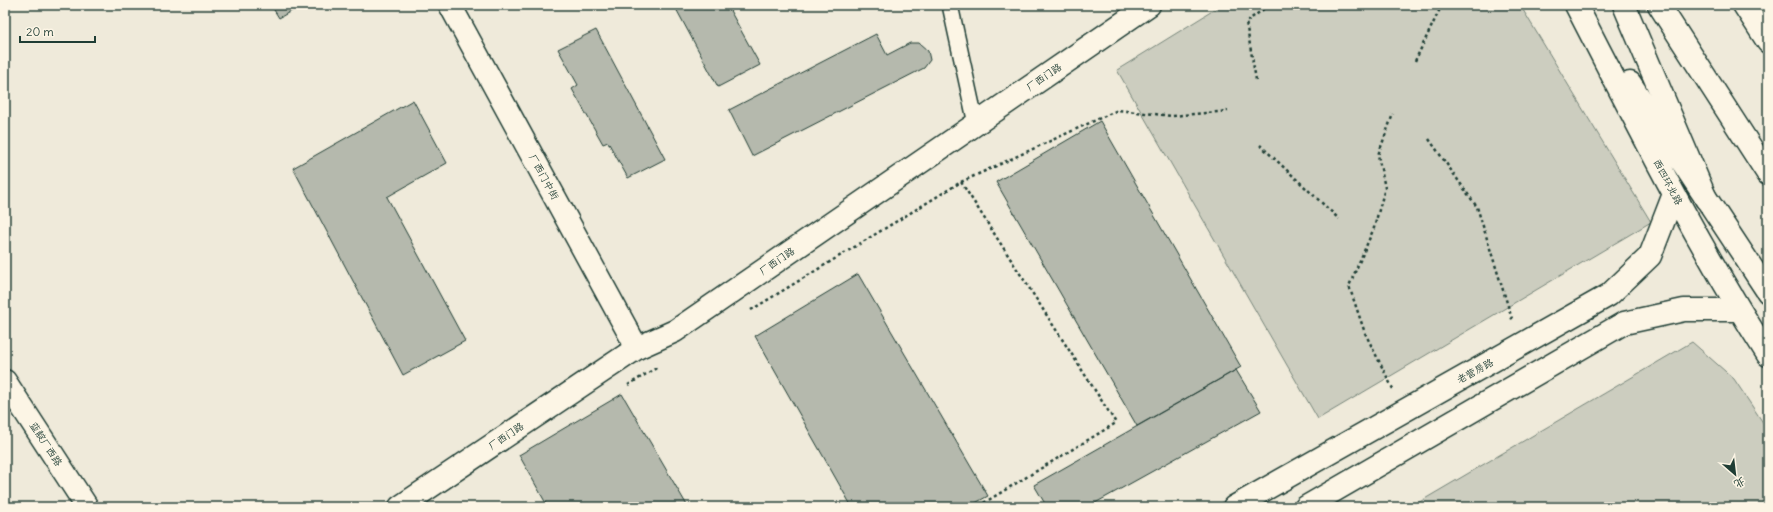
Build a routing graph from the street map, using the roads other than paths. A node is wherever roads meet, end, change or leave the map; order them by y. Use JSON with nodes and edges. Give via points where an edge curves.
{"nodes":[{"id":1,"x":450,"y":5,"type":"edge"},
{"id":2,"x":950,"y":5,"type":"edge"},
{"id":3,"x":1149,"y":5,"type":"edge"},
{"id":4,"x":1578,"y":5,"type":"edge"},
{"id":5,"x":1624,"y":5,"type":"edge"},
{"id":6,"x":1659,"y":5,"type":"edge"},
{"id":7,"x":1744,"y":5,"type":"edge"},
{"id":8,"x":1768,"y":42,"type":"edge"},
{"id":9,"x":976,"y":124,"type":"junction"},
{"id":10,"x":1768,"y":174,"type":"edge"},
{"id":11,"x":1674,"y":194,"type":"junction"},
{"id":12,"x":1706,"y":199,"type":"junction"},
{"id":13,"x":1768,"y":292,"type":"edge"},
{"id":14,"x":1739,"y":310,"type":"junction"},
{"id":15,"x":637,"y":348,"type":"junction"},
{"id":16,"x":1768,"y":355,"type":"edge"},
{"id":17,"x":5,"y":380,"type":"edge"},
{"id":18,"x":86,"y":507,"type":"edge"},
{"id":19,"x":400,"y":507,"type":"edge"},
{"id":20,"x":1234,"y":507,"type":"edge"},
{"id":21,"x":1306,"y":507,"type":"edge"}],
"edges":[{"from":1,"to":15,"type":"main road","name":"厂西门中街"},
{"from":2,"to":9,"type":"lane"},
{"from":3,"to":9,"type":"main road","name":"厂西门路"},
{"from":4,"to":11,"type":"main road","name":"西四环北路"},
{"from":4,"to":12,"type":"main road","name":"西四环北路"},
{"from":5,"to":12,"type":"main road"},
{"from":6,"to":10,"type":"main road"},
{"from":7,"to":8,"type":"main road"},
{"from":9,"to":15,"type":"main road","name":"厂西门路","via":[[675,331]]},
{"from":11,"to":14,"type":"main road","name":"西四环北路"},
{"from":11,"to":20,"type":"main road","name":"老营房路","via":[[1650,256],[1609,295]]},
{"from":12,"to":13,"type":"main road","name":"西四环北路"},
{"from":14,"to":16,"type":"main road","name":"西四环北路"},
{"from":14,"to":21,"type":"main road","via":[[1684,310],[1624,323]]},
{"from":15,"to":19,"type":"main road","name":"厂西门路"},
{"from":17,"to":18,"type":"main road","name":"蓝靛厂西路"}]}
